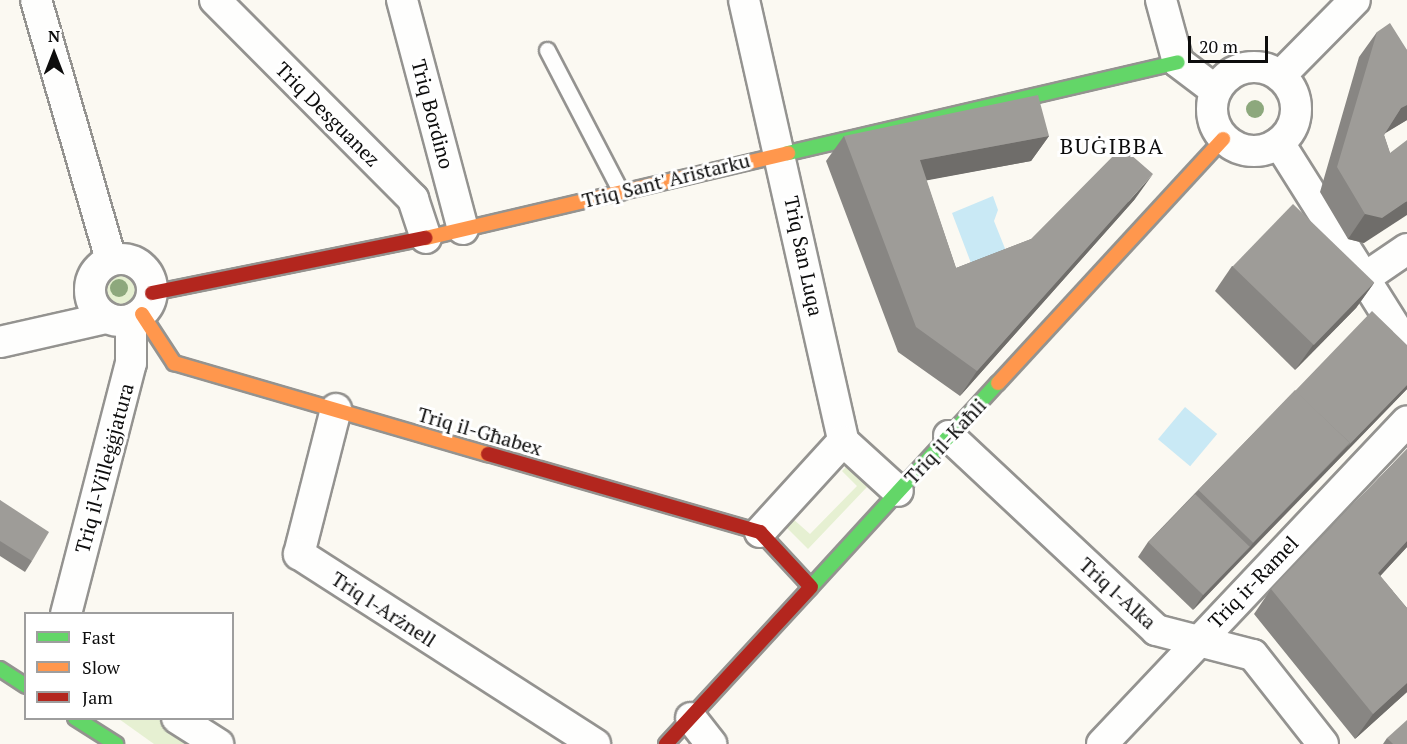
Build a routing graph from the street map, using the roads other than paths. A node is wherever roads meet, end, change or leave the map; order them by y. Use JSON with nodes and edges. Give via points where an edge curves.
{"nodes":[{"id":1,"x":36,"y":0,"type":"edge"},
{"id":2,"x":215,"y":0,"type":"edge"},
{"id":3,"x":402,"y":0,"type":"edge"},
{"id":4,"x":744,"y":0,"type":"edge"},
{"id":5,"x":1161,"y":0,"type":"edge"},
{"id":6,"x":1355,"y":0,"type":"edge"},
{"id":7,"x":547,"y":50,"type":"dead end"},
{"id":8,"x":1178,"y":62,"type":"junction"},
{"id":9,"x":1281,"y":75,"type":"junction"},
{"id":10,"x":1215,"y":90,"type":"junction"},
{"id":11,"x":1223,"y":139,"type":"junction"},
{"id":12,"x":1279,"y":143,"type":"junction"},
{"id":13,"x":782,"y":152,"type":"junction"},
{"id":14,"x":621,"y":192,"type":"junction"},
{"id":15,"x":463,"y":229,"type":"junction"},
{"id":16,"x":426,"y":238,"type":"junction"},
{"id":17,"x":1407,"y":249,"type":"edge"},
{"id":18,"x":111,"y":260,"type":"junction"},
{"id":19,"x":1363,"y":279,"type":"junction"},
{"id":20,"x":133,"y":311,"type":"junction"},
{"id":21,"x":0,"y":342,"type":"edge"},
{"id":22,"x":1407,"y":346,"type":"edge"},
{"id":23,"x":336,"y":409,"type":"junction"},
{"id":24,"x":1407,"y":421,"type":"edge"},
{"id":25,"x":949,"y":436,"type":"junction"},
{"id":26,"x":843,"y":441,"type":"junction"},
{"id":27,"x":898,"y":491,"type":"junction"},
{"id":28,"x":760,"y":532,"type":"junction"},
{"id":29,"x":811,"y":587,"type":"junction"},
{"id":30,"x":67,"y":612,"type":"edge"},
{"id":31,"x":1199,"y":639,"type":"junction"},
{"id":32,"x":0,"y":669,"type":"edge"},
{"id":33,"x":24,"y":685,"type":"edge"},
{"id":34,"x":691,"y":718,"type":"junction"},
{"id":35,"x":78,"y":720,"type":"edge"},
{"id":36,"x":180,"y":720,"type":"edge"},
{"id":37,"x":116,"y":744,"type":"edge"},
{"id":38,"x":218,"y":744,"type":"edge"},
{"id":39,"x":595,"y":744,"type":"edge"},
{"id":40,"x":666,"y":744,"type":"edge"},
{"id":41,"x":711,"y":744,"type":"edge"},
{"id":42,"x":1102,"y":744,"type":"edge"},
{"id":43,"x":1323,"y":744,"type":"edge"}],
"edges":[{"from":1,"to":18,"type":"street"},
{"from":2,"to":16,"type":"street","name":"Triq Desguanez","via":[[413,199]]},
{"from":3,"to":15,"type":"street","name":"Triq Bordino"},
{"from":4,"to":13,"type":"street","name":"Triq San Luqa"},
{"from":5,"to":8,"type":"street"},
{"from":6,"to":9,"type":"street"},
{"from":7,"to":14,"type":"lane"},
{"from":8,"to":10,"type":"street"},
{"from":8,"to":13,"type":"street","name":"Triq Sant' Aristarku"},
{"from":9,"to":10,"type":"street","via":[[1246,66],[1232,71]]},
{"from":9,"to":12,"type":"street","via":[[1296,102],[1295,122]]},
{"from":10,"to":11,"type":"street","via":[[1211,105]]},
{"from":11,"to":12,"type":"street","via":[[1251,151]]},
{"from":11,"to":25,"type":"street","name":"Triq il-Kaħli"},
{"from":12,"to":19,"type":"street"},
{"from":13,"to":14,"type":"street","name":"Triq Sant' Aristarku"},
{"from":13,"to":26,"type":"street","name":"Triq San Luqa"},
{"from":14,"to":15,"type":"street","name":"Triq Sant' Aristarku"},
{"from":15,"to":16,"type":"street","name":"Triq Sant' Aristarku"},
{"from":16,"to":20,"type":"street","name":"Triq Sant' Aristarku"},
{"from":17,"to":19,"type":"street"},
{"from":18,"to":20,"type":"street","via":[[140,265]]},
{"from":18,"to":20,"type":"street","via":[[92,275],[89,287],[96,311]]},
{"from":19,"to":22,"type":"street"},
{"from":20,"to":21,"type":"street","name":"Triq Sant' Aristarku"},
{"from":20,"to":23,"type":"street","name":"Triq il-Għabex","via":[[174,363]]},
{"from":20,"to":30,"type":"street","name":"Triq il-Villeġġjatura","via":[[131,363]]},
{"from":23,"to":28,"type":"street","name":"Triq il-Għabex"},
{"from":23,"to":39,"type":"street","name":"Triq l-Arżnell","via":[[299,554]]},
{"from":24,"to":31,"type":"street","name":"Triq ir-Ramel"},
{"from":25,"to":27,"type":"street","name":"Triq il-Kaħli"},
{"from":25,"to":31,"type":"street","name":"Triq l-Alka","via":[[1156,630]]},
{"from":26,"to":27,"type":"street"},
{"from":26,"to":28,"type":"street"},
{"from":27,"to":29,"type":"street","name":"Triq il-Kaħli"},
{"from":28,"to":29,"type":"street"},
{"from":29,"to":34,"type":"street","name":"Triq il-Kaħli"},
{"from":31,"to":42,"type":"street","name":"Triq ir-Ramel"},
{"from":31,"to":43,"type":"street","name":"Triq l-Alka","via":[[1253,655]]},
{"from":32,"to":33,"type":"street"},
{"from":34,"to":40,"type":"street","name":"Triq il-Kaħli"},
{"from":34,"to":41,"type":"street"},
{"from":35,"to":37,"type":"street"},
{"from":36,"to":38,"type":"street"}]}
